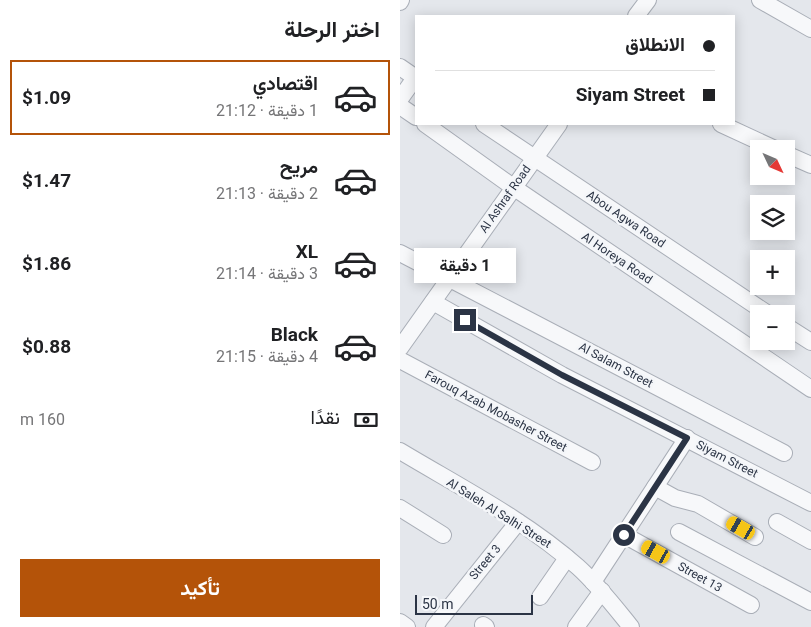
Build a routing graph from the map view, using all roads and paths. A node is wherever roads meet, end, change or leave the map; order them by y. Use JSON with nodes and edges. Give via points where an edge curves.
{"nodes":[{"id":1,"x":760,"y":0,"type":"edge"},
{"id":2,"x":785,"y":6,"type":"edge"},
{"id":3,"x":811,"y":29,"type":"edge"},
{"id":4,"x":400,"y":67,"type":"edge"},
{"id":5,"x":415,"y":77,"type":"edge"},
{"id":6,"x":415,"y":79,"type":"edge"},
{"id":7,"x":400,"y":99,"type":"edge"},
{"id":8,"x":400,"y":106,"type":"edge"},
{"id":9,"x":415,"y":117,"type":"edge"},
{"id":10,"x":426,"y":125,"type":"edge"},
{"id":11,"x":486,"y":125,"type":"edge"},
{"id":12,"x":558,"y":125,"type":"edge"},
{"id":13,"x":723,"y":125,"type":"edge"},
{"id":14,"x":756,"y":140,"type":"edge"},
{"id":15,"x":534,"y":157,"type":"junction"},
{"id":16,"x":795,"y":158,"type":"edge"},
{"id":17,"x":811,"y":165,"type":"edge"},
{"id":18,"x":513,"y":187,"type":"junction"},
{"id":19,"x":400,"y":253,"type":"edge"},
{"id":20,"x":449,"y":278,"type":"junction"},
{"id":21,"x":433,"y":302,"type":"junction"},
{"id":22,"x":755,"y":305,"type":"edge"},
{"id":23,"x":795,"y":332,"type":"edge"},
{"id":24,"x":811,"y":342,"type":"edge"},
{"id":25,"x":400,"y":348,"type":"edge"},
{"id":26,"x":400,"y":360,"type":"edge"},
{"id":27,"x":811,"y":389,"type":"edge"},
{"id":28,"x":687,"y":438,"type":"junction"},
{"id":29,"x":400,"y":451,"type":"edge"},
{"id":30,"x":784,"y":452,"type":"dead end"},
{"id":31,"x":592,"y":462,"type":"dead end"},
{"id":32,"x":655,"y":487,"type":"junction"},
{"id":33,"x":811,"y":503,"type":"edge"},
{"id":34,"x":400,"y":508,"type":"edge"},
{"id":35,"x":518,"y":522,"type":"junction"},
{"id":36,"x":776,"y":522,"type":"dead end"},
{"id":37,"x":679,"y":532,"type":"dead end"},
{"id":38,"x":443,"y":535,"type":"dead end"},
{"id":39,"x":624,"y":535,"type":"junction"},
{"id":40,"x":755,"y":537,"type":"dead end"},
{"id":41,"x":811,"y":541,"type":"edge"},
{"id":42,"x":566,"y":558,"type":"junction"},
{"id":43,"x":598,"y":587,"type":"junction"},
{"id":44,"x":540,"y":597,"type":"dead end"},
{"id":45,"x":811,"y":602,"type":"edge"},
{"id":46,"x":751,"y":605,"type":"dead end"},
{"id":47,"x":434,"y":627,"type":"edge"},
{"id":48,"x":576,"y":627,"type":"edge"},
{"id":49,"x":631,"y":627,"type":"edge"}],
"edges":[{"from":1,"to":2,"type":"street"},
{"from":2,"to":3,"type":"street"},
{"from":4,"to":5,"type":"street"},
{"from":6,"to":7,"type":"street"},
{"from":8,"to":9,"type":"street"},
{"from":10,"to":18,"type":"street","name":"Al Horeya Road"},
{"from":11,"to":15,"type":"street","name":"Abou Agwa Road"},
{"from":12,"to":15,"type":"street","name":"Al Ashraf Road"},
{"from":13,"to":14,"type":"street"},
{"from":15,"to":18,"type":"street","name":"Al Ashraf Road"},
{"from":15,"to":22,"type":"street","name":"Abou Agwa Road"},
{"from":16,"to":17,"type":"street"},
{"from":18,"to":20,"type":"street","name":"Al Ashraf Road"},
{"from":18,"to":27,"type":"street","name":"Al Horeya Road"},
{"from":19,"to":20,"type":"street","name":"Al Salam Street"},
{"from":20,"to":21,"type":"street","name":"Al Ashraf Road"},
{"from":20,"to":30,"type":"street","name":"Al Salam Street"},
{"from":21,"to":25,"type":"street","name":"Al Ashraf Road"},
{"from":21,"to":28,"type":"street","name":"Siyam Street","via":[[562,375]]},
{"from":23,"to":24,"type":"street"},
{"from":26,"to":31,"type":"street","name":"Farouq Azab Mobasher Street"},
{"from":28,"to":32,"type":"street"},
{"from":28,"to":33,"type":"street","name":"Siyam Street"},
{"from":29,"to":35,"type":"street","name":"Al Saleh Al Salhi Street"},
{"from":32,"to":39,"type":"street"},
{"from":32,"to":40,"type":"street","via":[[675,498],[698,504]]},
{"from":34,"to":38,"type":"street"},
{"from":35,"to":42,"type":"street","name":"Al Saleh Al Salhi Street"},
{"from":35,"to":47,"type":"street","name":"Street 3"},
{"from":36,"to":41,"type":"street"},
{"from":37,"to":45,"type":"street"},
{"from":39,"to":43,"type":"street"},
{"from":39,"to":46,"type":"street","name":"Street 13"},
{"from":42,"to":43,"type":"street","name":"Al Saleh Al Salhi Street"},
{"from":42,"to":44,"type":"street"},
{"from":43,"to":48,"type":"street"},
{"from":43,"to":49,"type":"street","name":"Al Saleh Al Salhi Street"}]}
